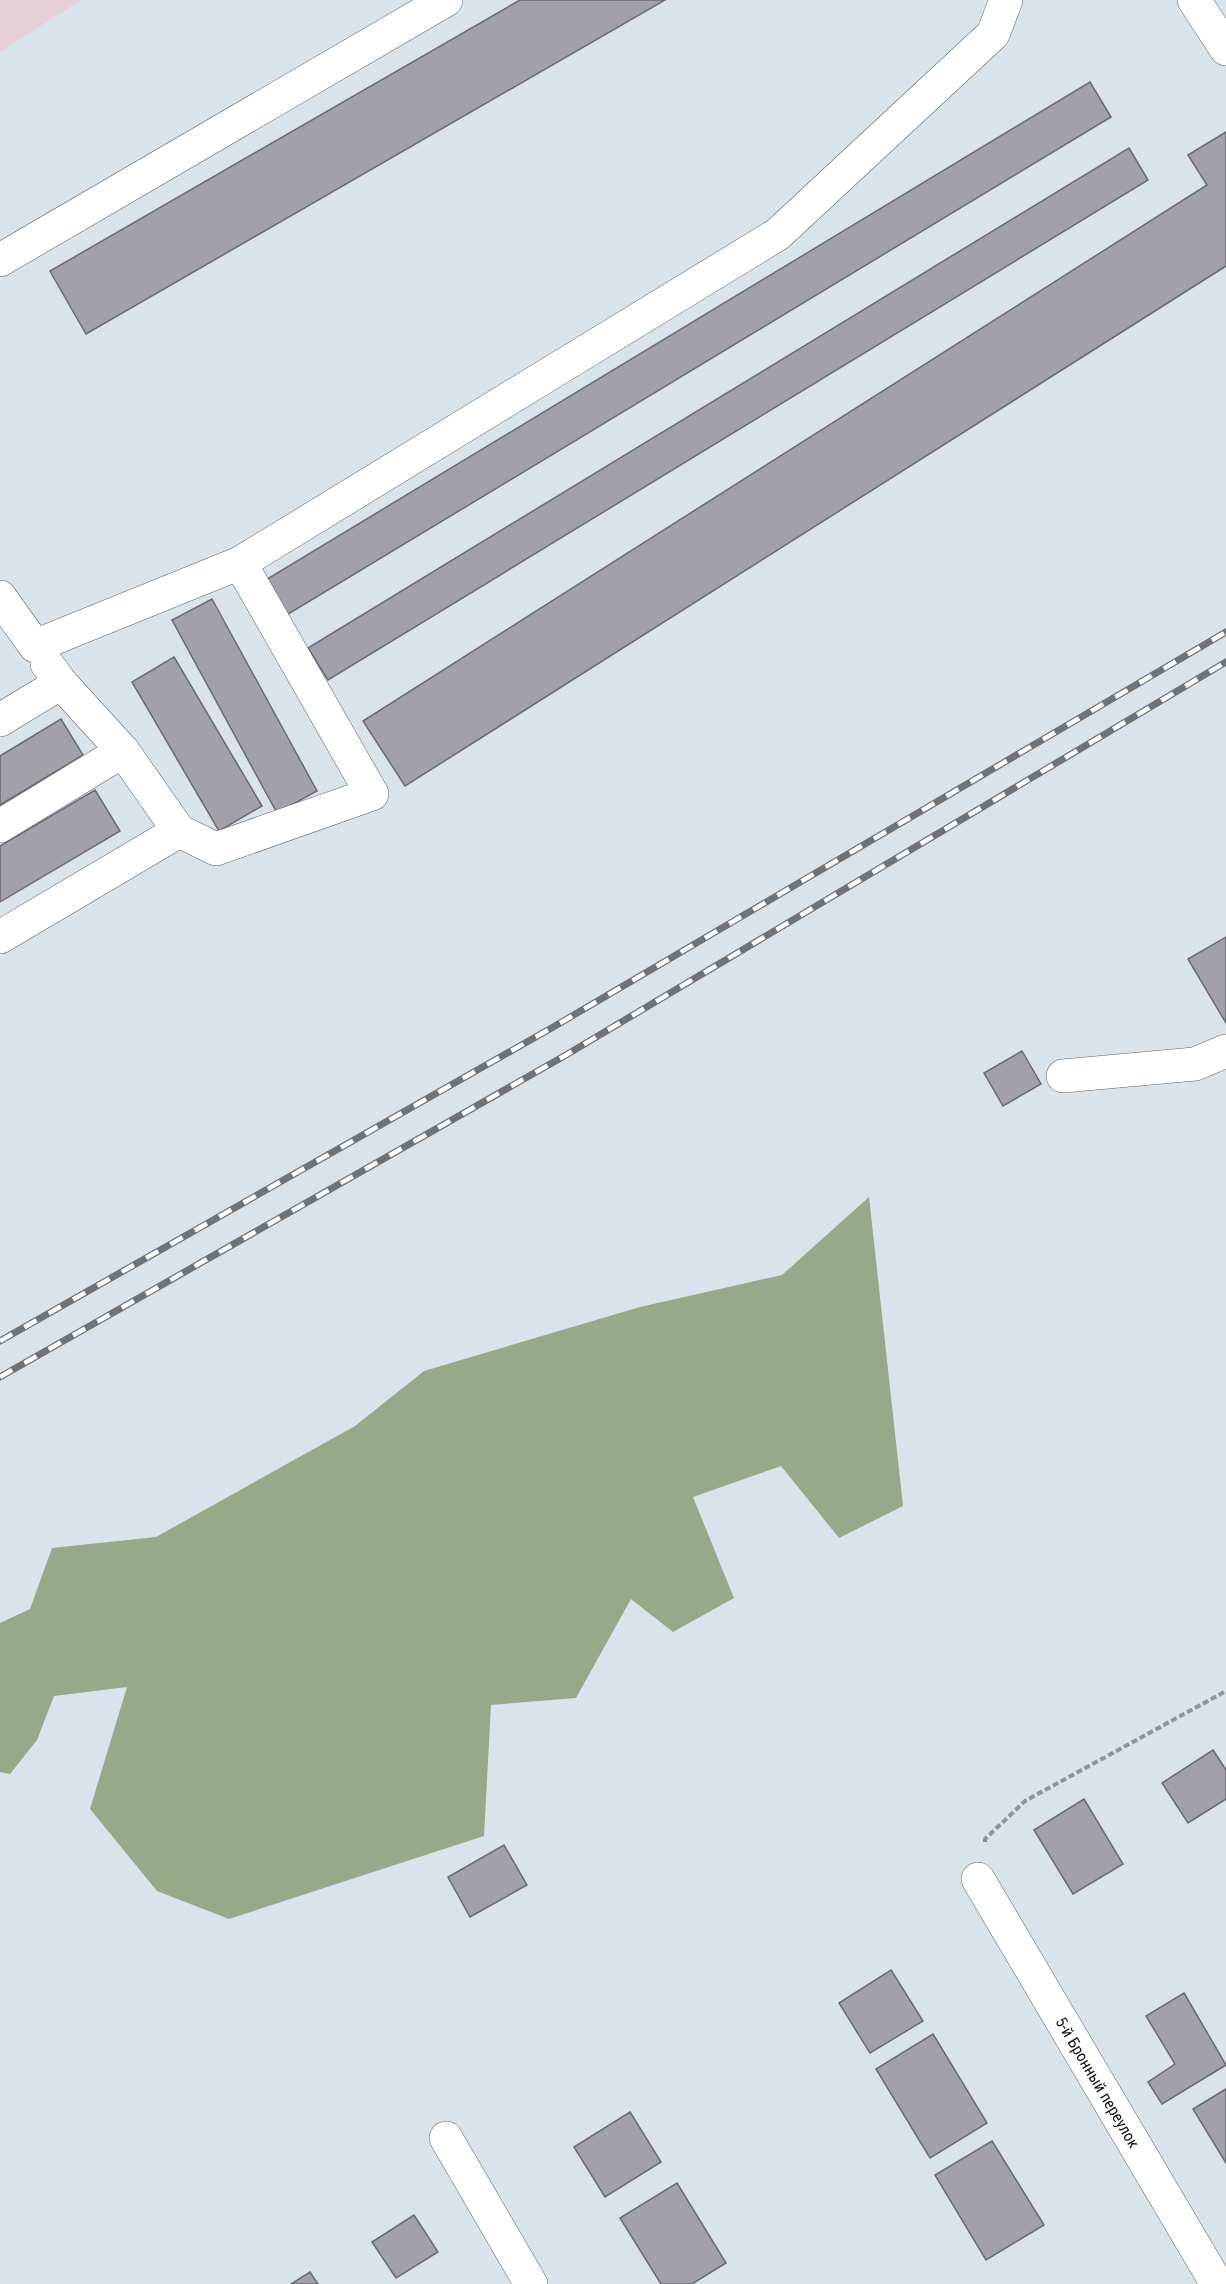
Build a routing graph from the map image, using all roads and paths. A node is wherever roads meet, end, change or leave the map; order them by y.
1 (446, 0) edge
2 (1006, 0) edge
3 (1194, 0) edge
4 (1226, 49) edge
5 (0, 260) edge
6 (240, 563) junction
7 (0, 597) edge
8 (35, 646) junction
9 (60, 682) junction
10 (0, 720) edge
11 (123, 752) junction
12 (0, 826) edge
13 (179, 831) junction
14 (0, 937) edge
15 (1226, 1051) edge
16 (1064, 1077) dead end
17 (1226, 1691) edge
18 (978, 1879) joint
19 (446, 2138) dead end
20 (531, 2284) edge
21 (1217, 2284) edge

1 - 5 street
2 - 6 street
3 - 4 street
6 - 8 street
6 - 13 street
7 - 8 street
8 - 9 street
9 - 10 street
9 - 11 street
11 - 12 street
11 - 13 street
13 - 14 street
15 - 16 street
17 - 18 path
18 - 21 street, 5-й Бронный переулок
19 - 20 street

